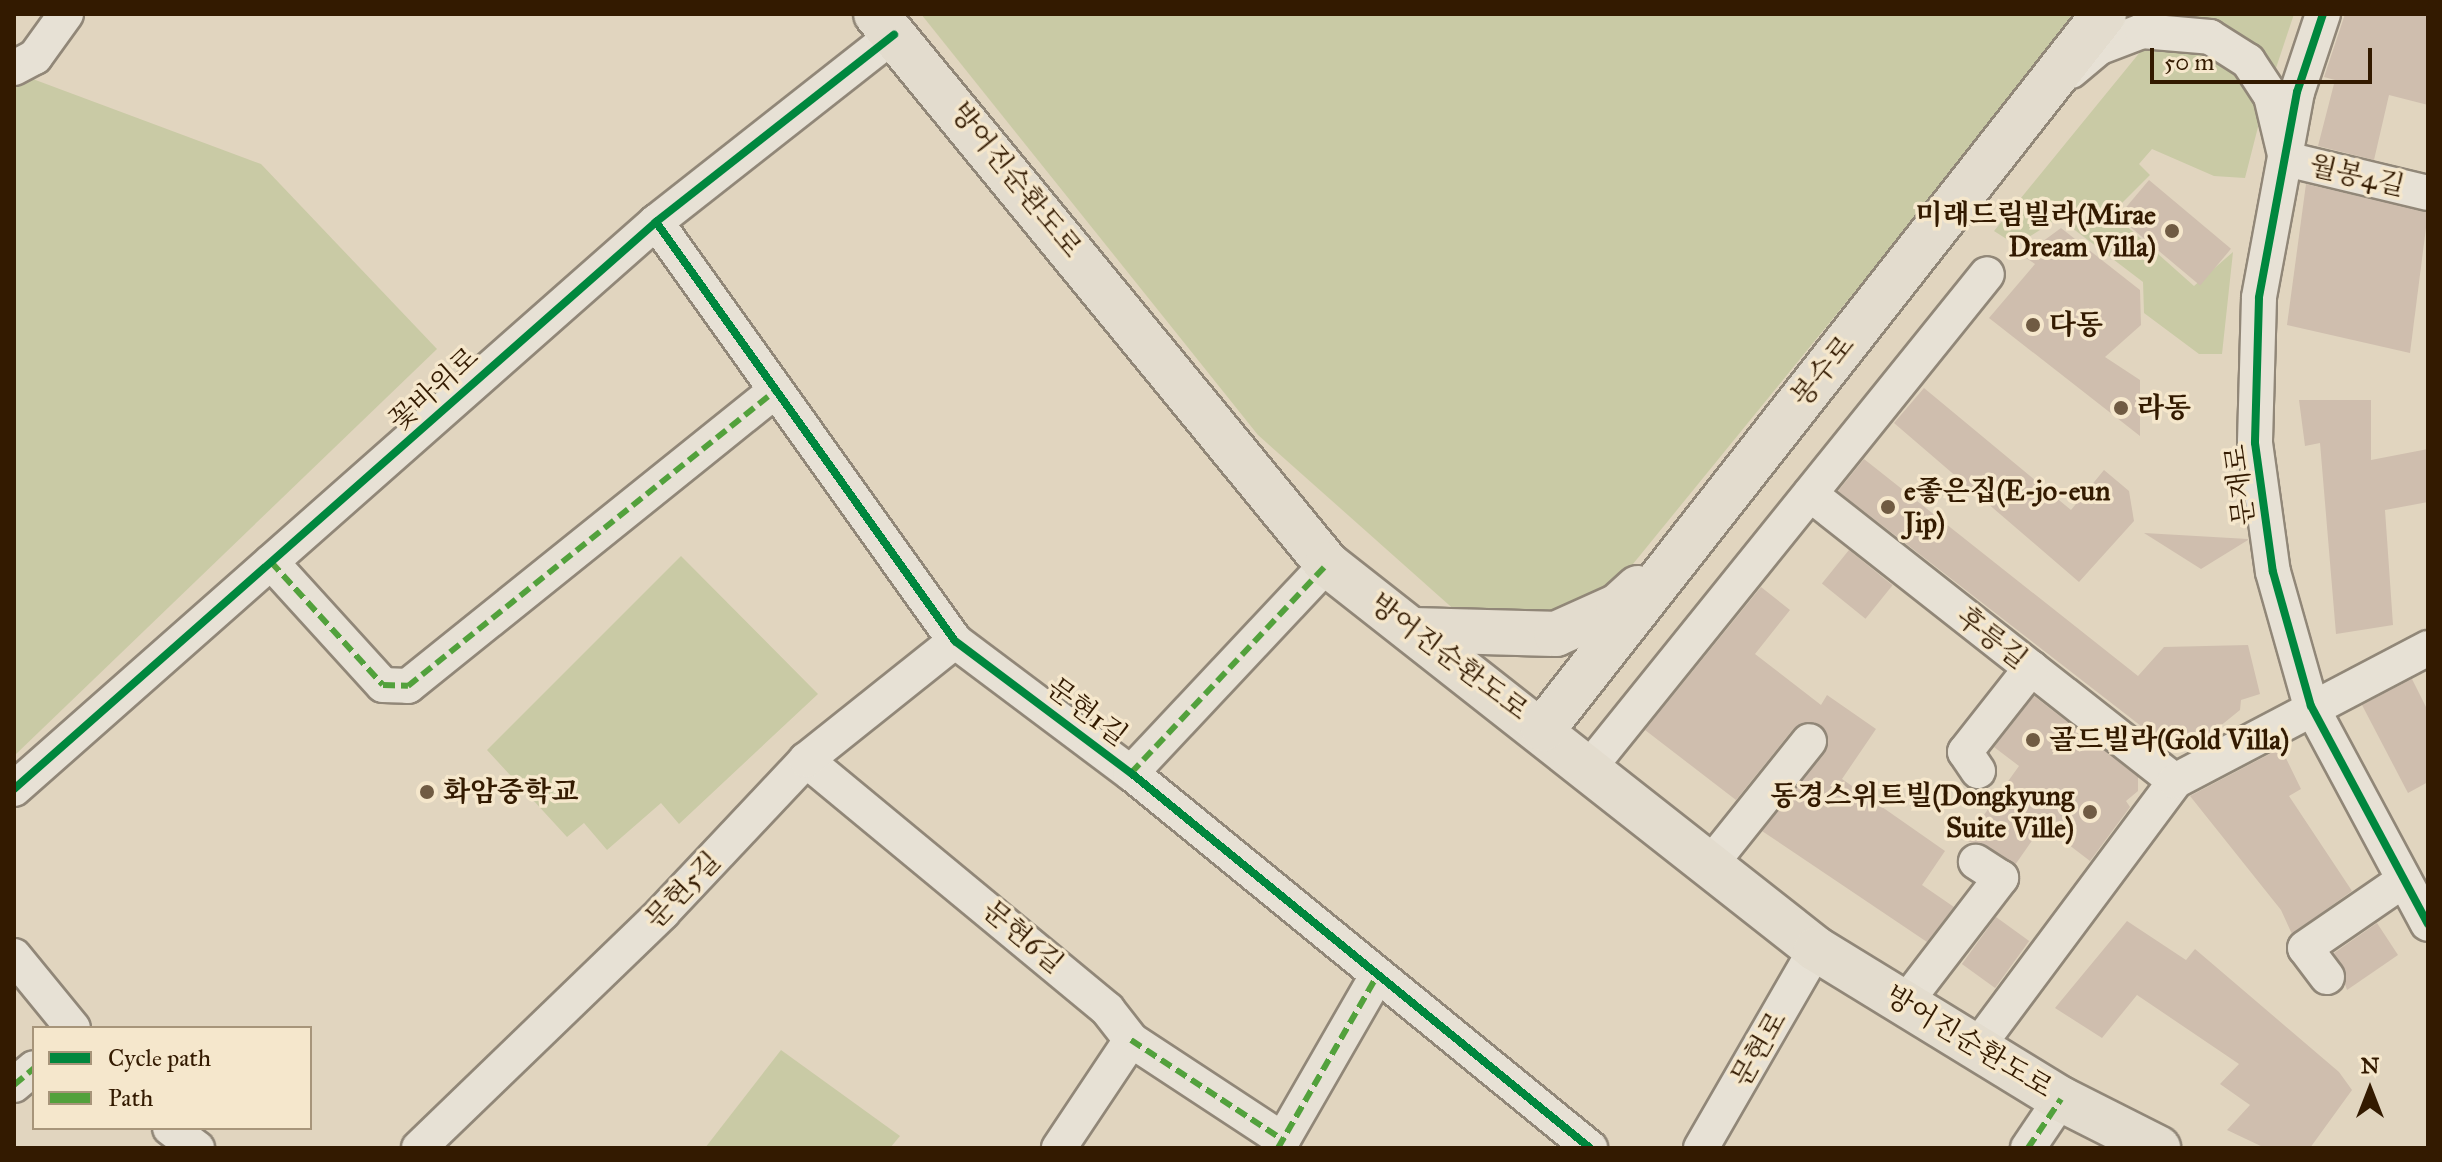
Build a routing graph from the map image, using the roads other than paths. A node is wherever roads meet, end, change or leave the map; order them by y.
1 (66, 14) edge
2 (2104, 14) edge
3 (2323, 14) edge
4 (885, 25) edge
5 (14, 68) edge
6 (2035, 102) junction
7 (2286, 159) junction
8 (2428, 193) edge
9 (656, 222) junction
10 (1987, 274) dead end
11 (776, 390) junction
12 (1810, 494) junction
13 (1684, 546) junction
14 (271, 562) junction
15 (1327, 564) junction
16 (1413, 630) junction
17 (955, 641) junction
18 (2428, 648) edge
19 (2031, 668) junction
20 (2311, 706) junction
21 (1543, 729) junction
22 (1809, 741) dead end
23 (806, 760) junction
24 (1589, 768) junction
25 (1978, 771) dead end
26 (1131, 773) junction
27 (2175, 781) junction
28 (14, 789) edge
29 (1976, 862) dead end
30 (1709, 866) junction
31 (2404, 880) junction
32 (2428, 924) edge
33 (1816, 949) junction
34 (14, 956) edge
35 (2327, 977) dead end
36 (1375, 979) junction
37 (1905, 1003) junction
38 (71, 1026) edge
39 (1131, 1040) junction
40 (1977, 1047) junction
41 (32, 1070) edge
42 (14, 1085) edge
43 (2061, 1099) junction
44 (173, 1130) edge
45 (1281, 1144) edge
46 (197, 1148) edge
47 (419, 1148) edge
48 (1059, 1148) edge
49 (1590, 1148) edge
50 (1701, 1148) edge
51 (2028, 1148) edge
52 (2158, 1148) edge

1 - 5 street
2 - 6 main road, 봉수로
3 - 7 street, 문재로
4 - 9 street, 꽃바위로
4 - 15 main road, 방어진순환도로
6 - 7 street
6 - 13 main road, 봉수로
7 - 8 street, 월봉4길
7 - 20 street, 문재로
9 - 11 street, 문현1길
9 - 14 street, 꽃바위로
10 - 12 street
11 - 14 street
11 - 17 street, 문현1길
12 - 19 street, 후릉길
12 - 24 street
13 - 16 main road
13 - 21 main road, 봉수로
14 - 28 street, 꽃바위로
15 - 16 main road, 방어진순환도로
15 - 26 street
16 - 21 main road, 방어진순환도로
17 - 23 street, 문현5길
17 - 26 street, 문현1길
18 - 20 street
19 - 25 street
19 - 27 street, 후릉길
20 - 27 street
20 - 31 street, 문재로
21 - 24 main road, 방어진순환도로
22 - 30 street
23 - 39 street, 문현6길
23 - 47 street, 문현5길
24 - 30 main road, 방어진순환도로
26 - 36 street, 문현1길
27 - 40 street
29 - 37 street
30 - 33 main road, 방어진순환도로
31 - 32 street, 문재로
31 - 35 street
33 - 37 main road, 방어진순환도로
33 - 50 street, 문현로
34 - 38 street
36 - 45 street
36 - 49 street, 문현1길
37 - 40 main road, 방어진순환도로
39 - 45 street, 문현6길
39 - 48 street
40 - 43 main road, 방어진순환도로
41 - 42 street
43 - 51 street
43 - 52 main road, 방어진순환도로
44 - 46 street

